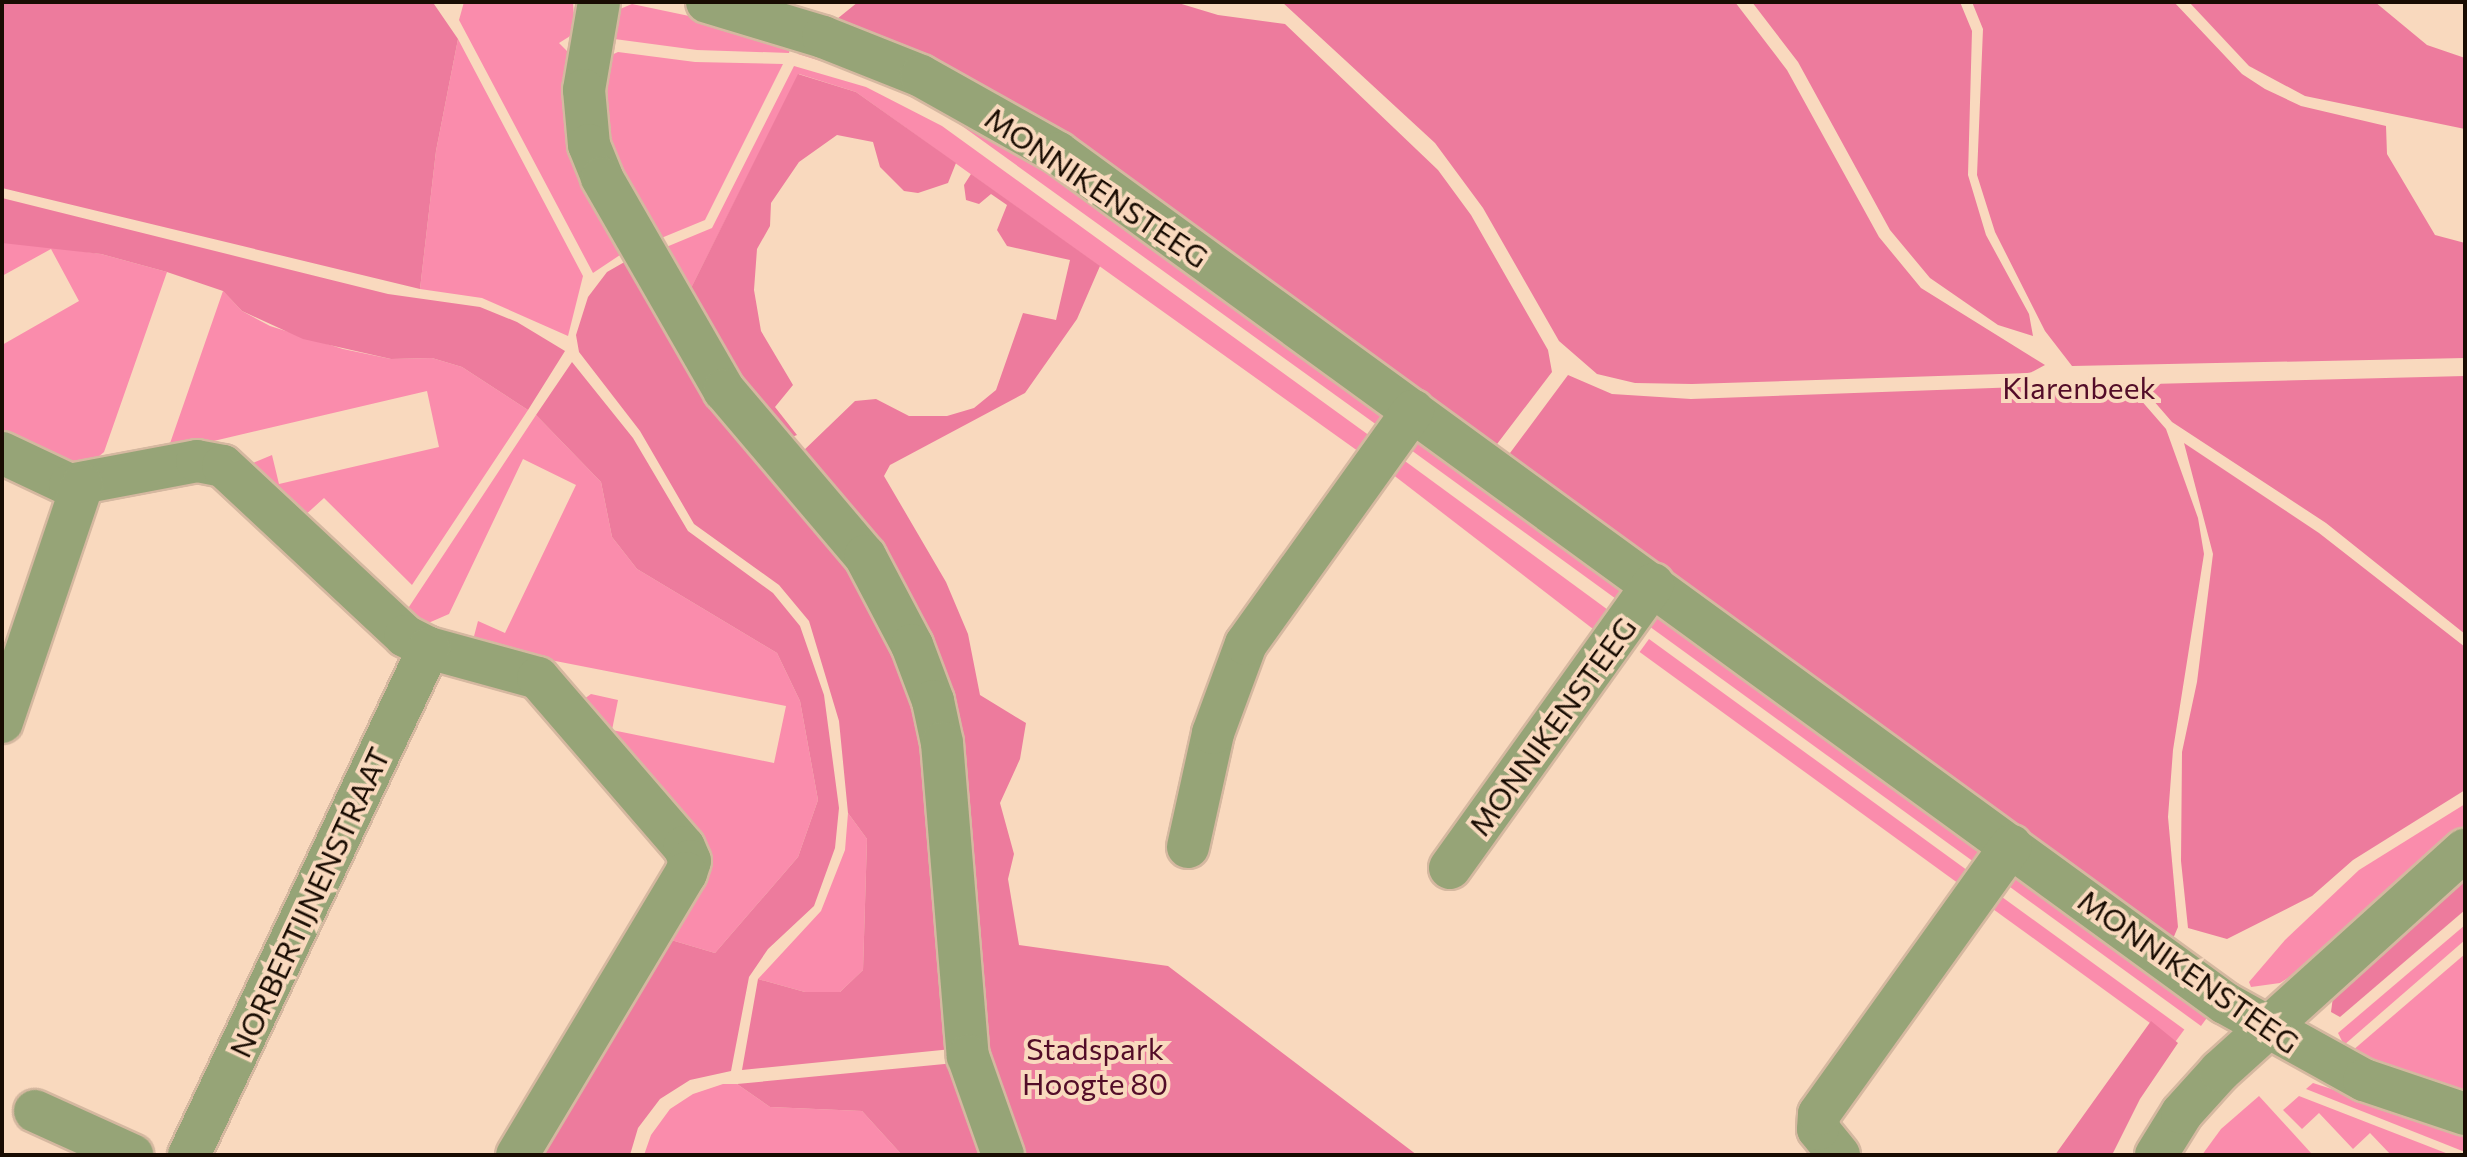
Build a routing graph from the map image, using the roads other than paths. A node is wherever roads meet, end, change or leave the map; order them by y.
1 (599, 2) edge
2 (707, 2) edge
3 (1413, 411) junction
4 (2, 453) edge
5 (82, 485) junction
6 (1653, 584) junction
7 (429, 648) junction
8 (2, 722) edge
9 (2011, 846) junction
10 (1188, 847) dead end
11 (2465, 850) edge
12 (1450, 868) dead end
13 (2263, 1028) junction
14 (35, 1111) dead end
15 (2465, 1114) edge
16 (132, 1155) edge
17 (189, 1155) edge
18 (517, 1155) edge
19 (1003, 1155) edge
20 (1839, 1155) edge
21 (2156, 1155) edge

1 - 19 street
2 - 3 street, MONNIKENSTEEG
3 - 6 street, MONNIKENSTEEG
3 - 10 street
4 - 5 street
5 - 7 street
5 - 8 street
6 - 9 street, MONNIKENSTEEG
6 - 12 street, MONNIKENSTEEG
7 - 17 street, NORBERTIJNENSTRAAT
7 - 18 street
9 - 13 street, MONNIKENSTEEG
9 - 20 street
11 - 13 street
13 - 15 street, MONNIKENSTEEG
13 - 21 street
14 - 16 street

